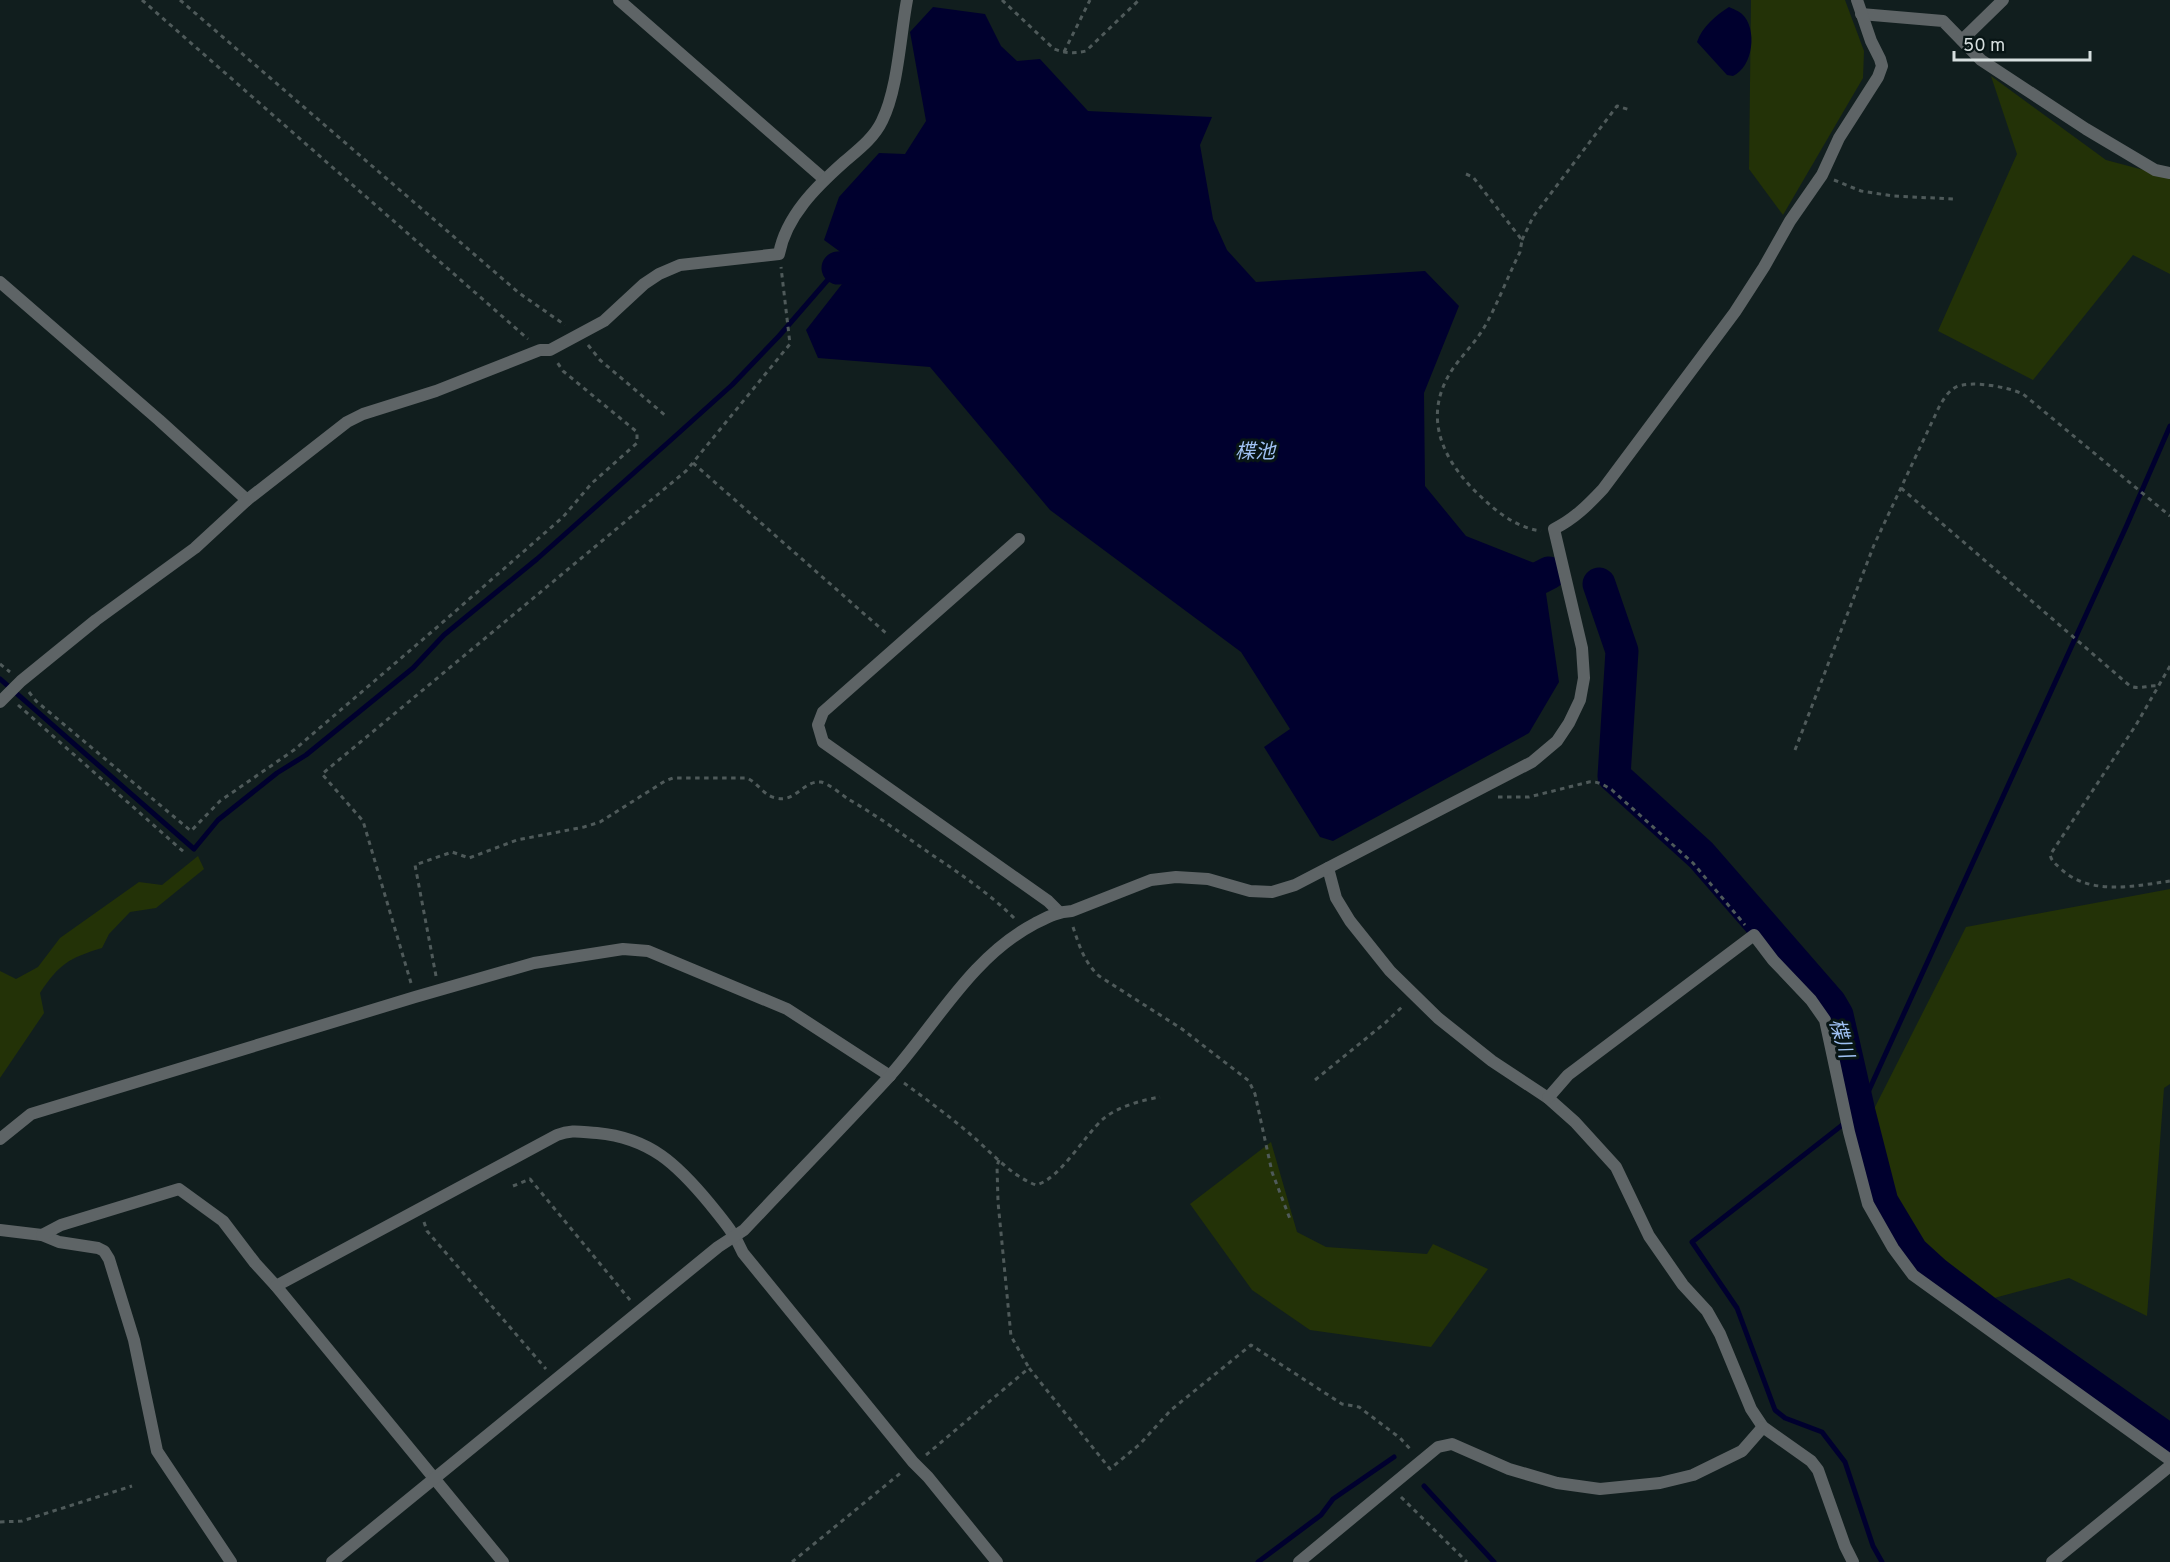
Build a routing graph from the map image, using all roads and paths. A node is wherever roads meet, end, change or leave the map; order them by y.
1 (142, 0) edge
2 (180, 0) edge
3 (619, 0) edge
4 (907, 0) edge
5 (1002, 0) edge
6 (1090, 0) edge
7 (1139, 0) edge
8 (1857, 0) edge
9 (2003, 0) edge
10 (1861, 14) junction
11 (1962, 40) junction
12 (1064, 53) junction
13 (1630, 110) dead end
14 (2170, 172) edge
15 (1466, 174) dead end
16 (1821, 175) junction
17 (824, 179) junction
18 (1953, 199) dead end
19 (1522, 240) junction
20 (779, 254) junction
21 (0, 282) edge
22 (579, 334) junction
23 (545, 350) junction
24 (666, 416) dead end
25 (693, 463) junction
26 (1901, 488) junction
27 (247, 500) junction
28 (2170, 516) edge
29 (1554, 529) junction
30 (1018, 539) dead end
31 (900, 645) junction
32 (0, 664) edge
33 (2170, 666) edge
34 (21, 681) junction
35 (2157, 686) junction
36 (6, 697) edge
37 (1795, 750) dead end
38 (1476, 792) junction
39 (185, 853) dead end
40 (1328, 868) junction
41 (2170, 880) edge
42 (1063, 911) junction
43 (1025, 929) junction
44 (1754, 936) junction
45 (440, 990) junction
46 (1414, 995) junction
47 (415, 997) junction
48 (890, 1076) junction
49 (1315, 1080) dead end
50 (1160, 1097) dead end
51 (1548, 1098) junction
52 (0, 1139) edge
53 (999, 1160) junction
54 (513, 1186) dead end
55 (419, 1209) junction
56 (1290, 1219) dead end
57 (0, 1230) edge
58 (42, 1235) junction
59 (736, 1235) junction
60 (276, 1286) junction
61 (639, 1311) junction
62 (1029, 1368) junction
63 (555, 1379) junction
64 (1763, 1427) junction
65 (2170, 1460) edge
66 (1422, 1461) junction
67 (913, 1462) junction
68 (2170, 1466) edge
69 (434, 1478) junction
70 (132, 1486) dead end
71 (1391, 1487) junction
72 (0, 1522) edge
73 (231, 1562) edge
74 (332, 1562) edge
75 (503, 1562) edge
76 (792, 1562) edge
77 (997, 1562) edge
78 (1299, 1562) edge
79 (1467, 1562) edge
80 (1853, 1562) edge
81 (2052, 1562) edge

1 - 23 path
2 - 22 path
3 - 17 street
4 - 17 street
5 - 12 path
6 - 12 path
7 - 12 path
8 - 10 street
9 - 11 street
10 - 11 street
10 - 16 street
11 - 14 street
13 - 19 path
15 - 19 path
16 - 18 path
16 - 29 street
17 - 20 street
19 - 29 path
20 - 22 street
20 - 25 path
21 - 27 street
22 - 23 street
22 - 24 path
23 - 27 street
23 - 34 path
25 - 31 path
25 - 47 path
26 - 28 path
26 - 35 path
26 - 37 path
27 - 34 street
29 - 38 street
30 - 31 street
31 - 42 street
32 - 34 path
33 - 35 path
34 - 36 street
35 - 41 path
36 - 39 path
38 - 40 street
38 - 44 path
40 - 42 street
40 - 46 street
42 - 43 street
42 - 56 path
43 - 45 path
43 - 48 street
44 - 51 street
44 - 65 street
45 - 47 street
45 - 48 street
46 - 49 path
46 - 51 street
47 - 52 street
48 - 53 path
48 - 59 street
50 - 53 path
51 - 64 street
53 - 62 path
54 - 61 path
55 - 59 street
55 - 60 street
55 - 63 path
57 - 58 street
58 - 60 street
58 - 73 street
59 - 61 street
59 - 67 street
60 - 69 street
61 - 63 street
62 - 66 path
62 - 67 path
63 - 69 street
64 - 66 street
64 - 80 street
66 - 71 street
67 - 76 path
67 - 77 street
68 - 81 street
69 - 74 street
69 - 75 street
70 - 72 path
71 - 78 street
71 - 79 path

